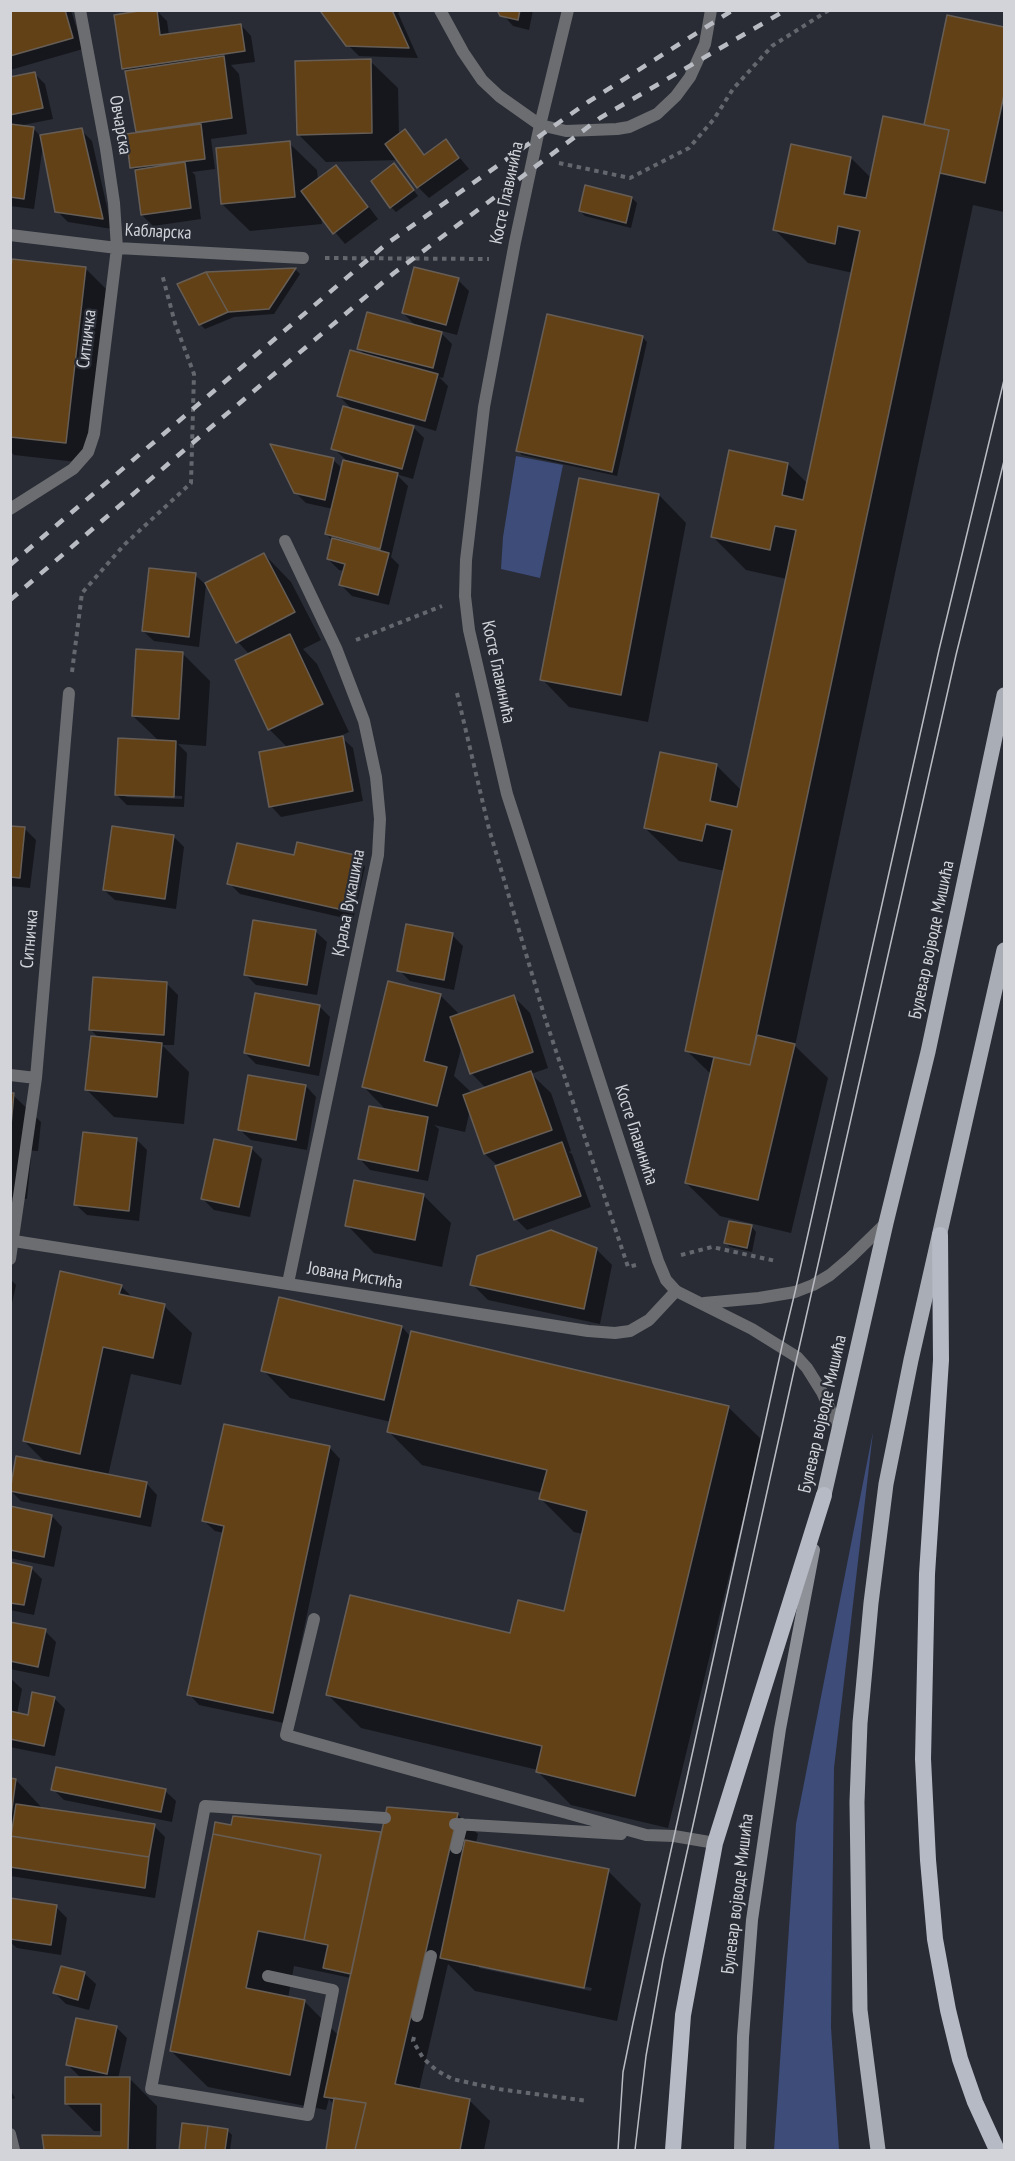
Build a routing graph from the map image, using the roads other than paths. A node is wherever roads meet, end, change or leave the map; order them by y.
1 (80, 10) edge
2 (441, 10) edge
3 (568, 10) edge
4 (711, 10) edge
5 (540, 125) junction
6 (10, 235) edge
7 (117, 248) junction
8 (303, 258) road end
9 (10, 509) edge
10 (285, 542) dead end
11 (69, 693) road end
12 (1005, 695) edge
13 (1005, 950) edge
14 (10, 1075) edge
15 (36, 1078) junction
16 (886, 1223) junction
17 (940, 1235) junction
18 (14, 1241) junction
19 (10, 1259) edge
20 (288, 1284) junction
21 (676, 1291) junction
22 (703, 1303) junction
23 (839, 1429) junction
24 (824, 1495) junction
25 (314, 1619) dead end
26 (385, 1818) dead end
27 (646, 1835) junction
28 (715, 1843) junction
29 (456, 1848) dead end
30 (431, 1956) dead end
31 (268, 1976) dead end
32 (417, 2016) road end
33 (10, 2133) edge
34 (14, 2151) edge
35 (673, 2151) edge
36 (740, 2151) edge
37 (878, 2151) edge
38 (997, 2151) edge

1 - 7 street, Овчарска
2 - 5 street
3 - 5 street, Косте Главинића
4 - 5 street
5 - 21 street, Косте Главинића
6 - 7 street, Кабларска
7 - 8 street, Кабларска
7 - 9 street, Ситничка
10 - 20 street, Краља Вукашина
11 - 15 street, Ситничка
12 - 16 main road, Булевар војводе Мишића
13 - 17 main road
14 - 15 street
15 - 18 street, Ситничка
16 - 22 street
16 - 23 main road, Булевар војводе Мишића
17 - 37 main road
17 - 38 highway
18 - 19 street, Ситничка
18 - 20 street, Јована Ристића
20 - 21 street, Јована Ристића
21 - 22 street
22 - 23 street
23 - 24 main road, Булевар војводе Мишића
24 - 28 highway
24 - 36 main road, Булевар војводе Мишића
25 - 27 street
26 - 31 street
27 - 28 street
27 - 29 street
28 - 35 highway
30 - 32 street
33 - 34 street

